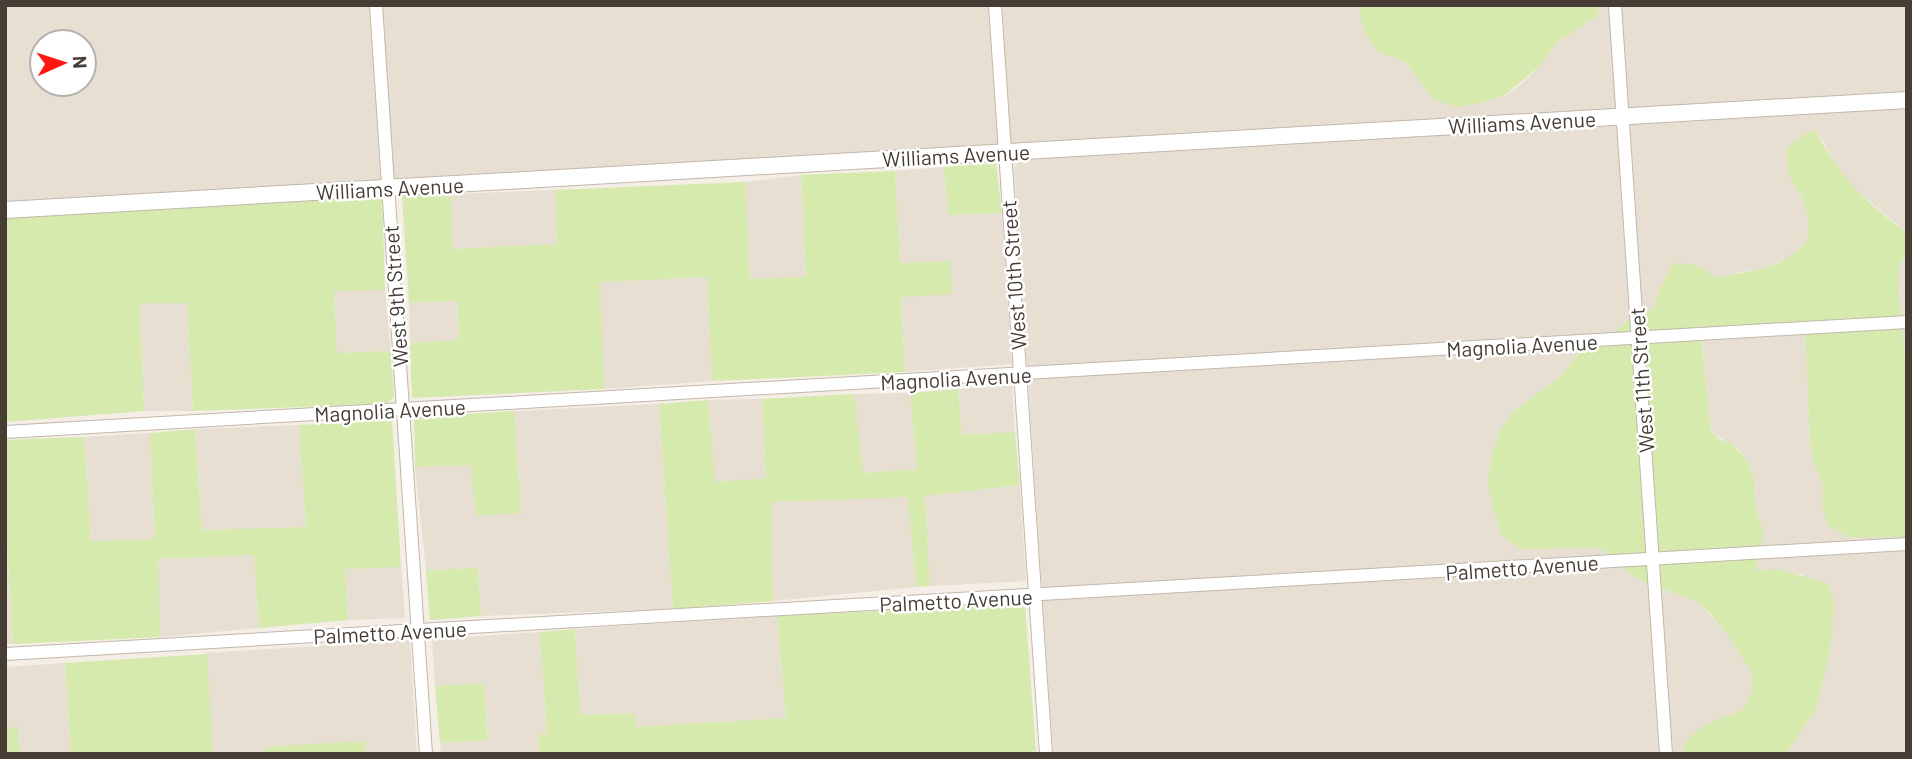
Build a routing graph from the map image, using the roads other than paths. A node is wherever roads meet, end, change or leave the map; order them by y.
1 (376, 5) edge
2 (995, 5) edge
3 (1615, 5) edge
4 (1907, 100) edge
5 (1623, 116) junction
6 (1005, 153) junction
7 (387, 189) junction
8 (5, 210) edge
9 (1907, 322) edge
10 (1638, 338) junction
11 (1020, 374) junction
12 (403, 409) junction
13 (5, 432) edge
14 (1907, 544) edge
15 (1653, 559) junction
16 (1036, 595) junction
17 (418, 631) junction
18 (5, 654) edge
19 (426, 754) edge
20 (1046, 754) edge
21 (1666, 754) edge

1 - 7 street, West 9th Street
2 - 6 street, West 10th Street
3 - 5 street, West 11th Street
4 - 5 street, Williams Avenue
5 - 6 street, Williams Avenue
5 - 10 street, West 11th Street
6 - 7 street, Williams Avenue
6 - 11 street, West 10th Street
7 - 8 street, Williams Avenue
7 - 12 street, West 9th Street
9 - 10 street, Magnolia Avenue
10 - 11 street, Magnolia Avenue
10 - 15 street, West 11th Street
11 - 12 street, Magnolia Avenue
11 - 16 street, West 10th Street
12 - 13 street, Magnolia Avenue
12 - 17 street, West 9th Street
14 - 15 street, Palmetto Avenue
15 - 16 street, Palmetto Avenue
15 - 21 street, West 11th Street
16 - 17 street, Palmetto Avenue
16 - 20 street, West 10th Street
17 - 18 street, Palmetto Avenue
17 - 19 street, West 9th Street

